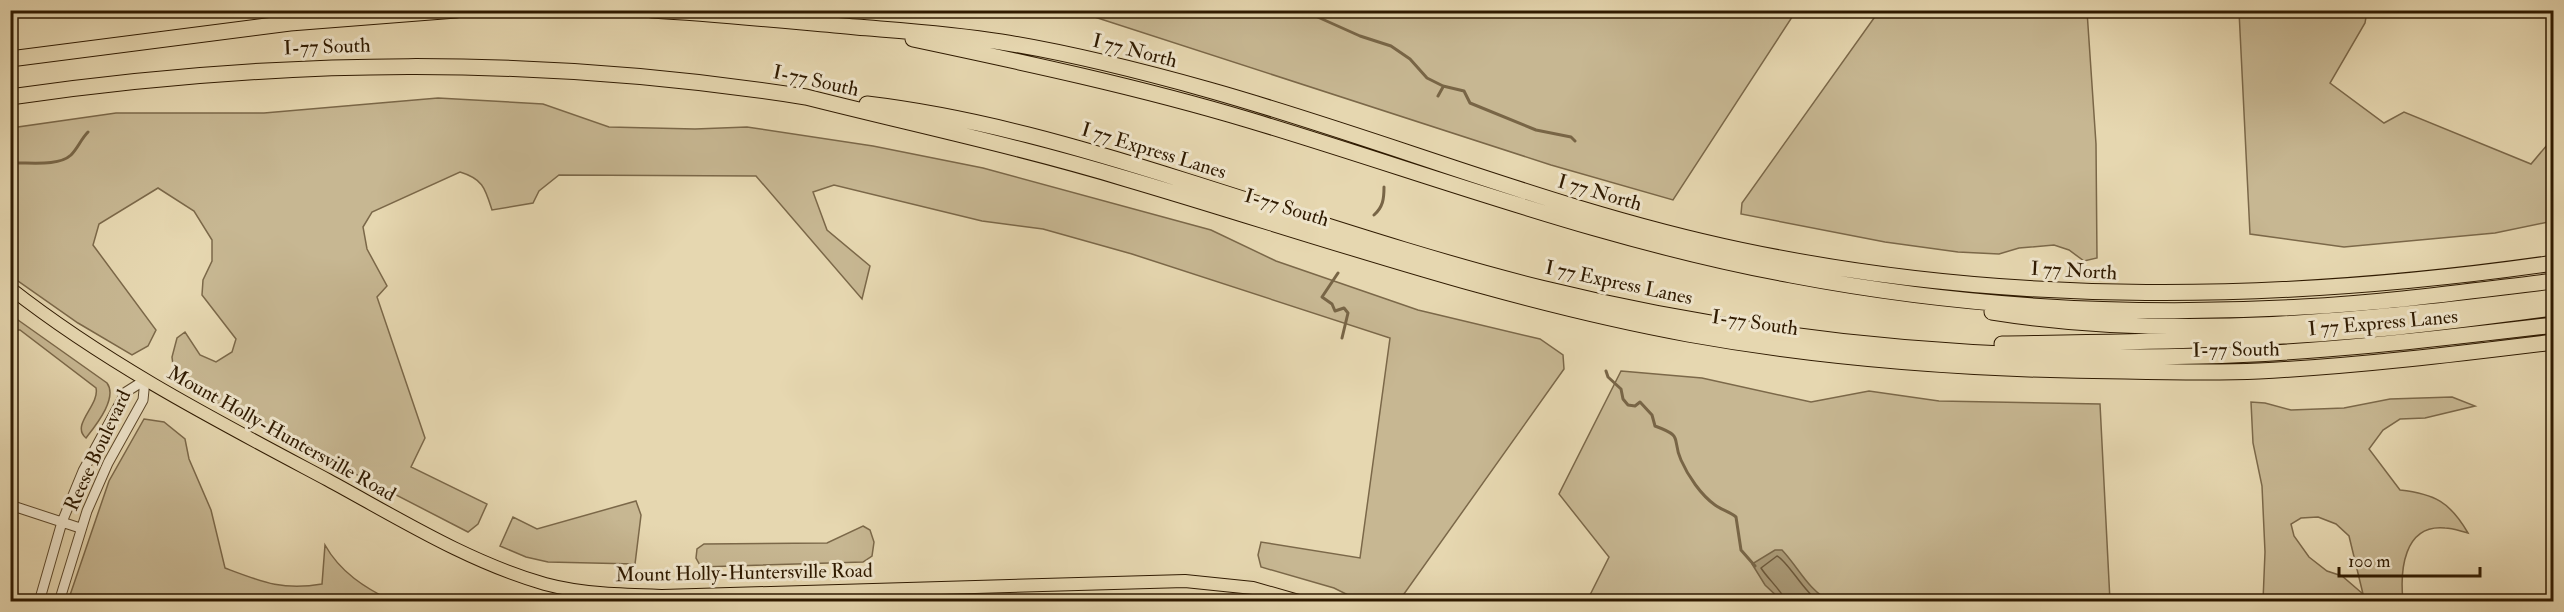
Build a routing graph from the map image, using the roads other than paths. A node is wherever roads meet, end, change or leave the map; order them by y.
1 (456, 10) edge
2 (652, 10) edge
3 (854, 27) junction
4 (10, 59) edge
5 (10, 97) edge
6 (806, 97) junction
7 (2553, 263) edge
8 (2553, 281) edge
9 (10, 288) edge
10 (1892, 292) junction
11 (2553, 297) edge
12 (2553, 308) edge
13 (2553, 325) edge
14 (2553, 342) edge
15 (1894, 346) junction
16 (145, 380) junction
17 (10, 505) edge
18 (62, 522) junction
19 (81, 528) junction
20 (39, 602) edge
21 (59, 602) edge
22 (1302, 602) edge

1 - 4 highway
2 - 3 highway, I 77 North
3 - 7 highway, I 77 North
3 - 10 highway, I 77 Express Lanes
5 - 6 highway, I-77 South
6 - 14 highway, I-77 South
6 - 15 highway, I 77 Express Lanes
8 - 10 highway, I 77 Express Lanes
9 - 16 main road, Mount Holly-Huntersville Road
10 - 11 highway
12 - 15 highway
13 - 15 highway, I 77 Express Lanes
16 - 18 street, Reese Boulevard
16 - 19 street, Reese Boulevard
16 - 22 main road, Mount Holly-Huntersville Road
17 - 18 street
18 - 19 street
18 - 20 street, Reese Boulevard
19 - 21 street, Reese Boulevard

